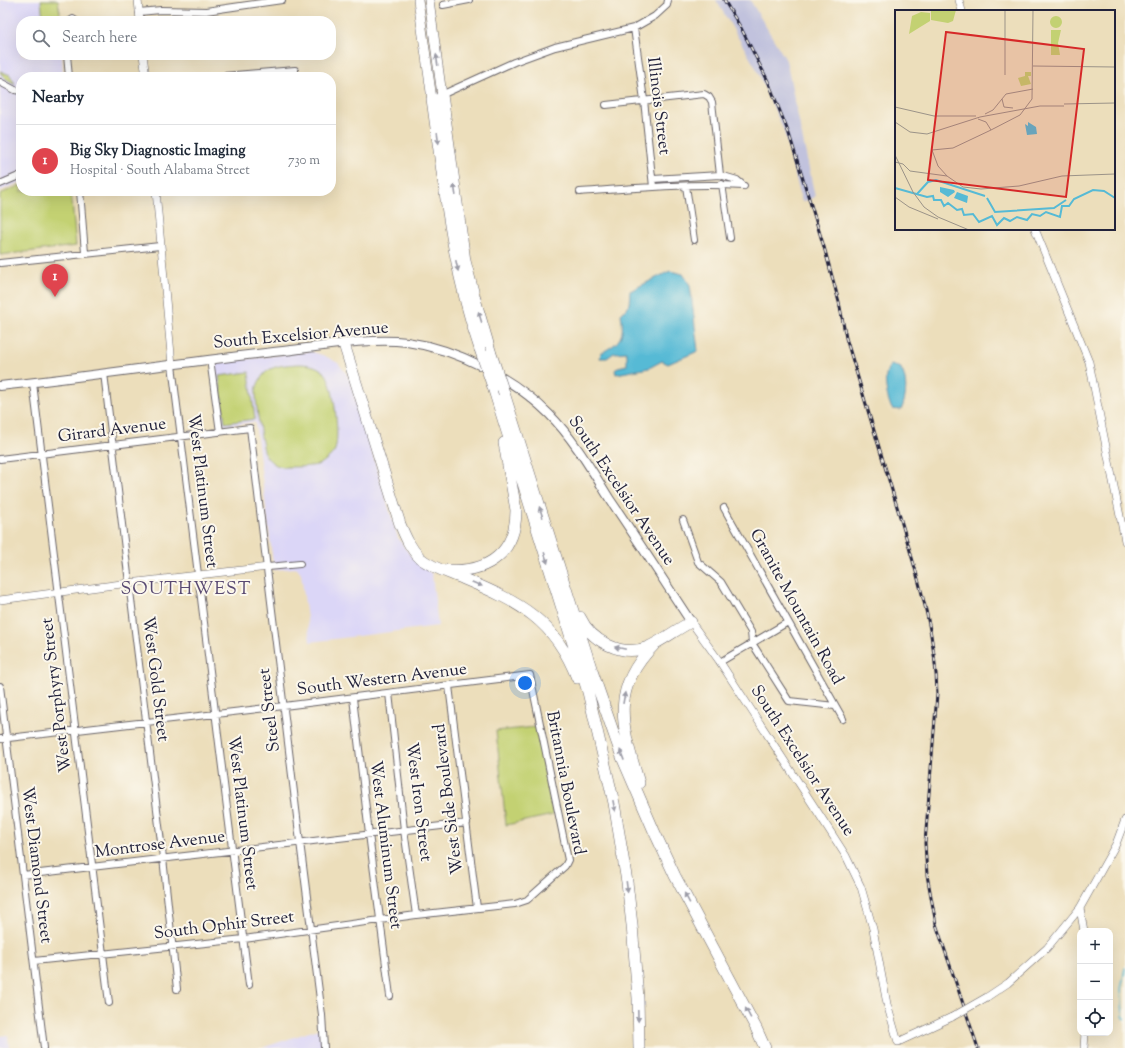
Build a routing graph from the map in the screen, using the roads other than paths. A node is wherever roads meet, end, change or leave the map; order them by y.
1 (138, 0) edge
2 (282, 0) edge
3 (418, 0) edge
4 (429, 0) edge
5 (469, 0) edge
6 (668, 0) edge
7 (959, 0) edge
8 (443, 5) dead end
9 (962, 10) edge
10 (139, 12) junction
11 (139, 16) edge
12 (634, 28) junction
13 (67, 60) edge
14 (144, 60) edge
15 (295, 70) dead end
16 (69, 72) edge
17 (145, 72) edge
18 (271, 72) edge
19 (0, 82) edge
20 (16, 90) edge
21 (437, 97) junction
22 (644, 100) junction
23 (606, 105) dead end
24 (720, 175) junction
25 (16, 177) edge
26 (653, 179) junction
27 (0, 184) edge
28 (722, 184) junction
29 (653, 186) junction
30 (686, 186) junction
31 (580, 192) dead end
32 (80, 196) edge
33 (156, 196) edge
34 (1036, 230) edge
35 (730, 238) dead end
36 (694, 240) dead end
37 (160, 246) junction
38 (85, 253) junction
39 (0, 263) edge
40 (344, 344) junction
41 (210, 359) junction
42 (172, 365) junction
43 (104, 373) junction
44 (33, 383) junction
45 (0, 386) edge
46 (496, 390) junction
47 (250, 428) joint
48 (220, 432) junction
49 (181, 437) junction
50 (113, 444) junction
51 (42, 453) junction
52 (0, 459) edge
53 (724, 508) dead end
54 (683, 520) dead end
55 (549, 534) junction
56 (1125, 541) edge
57 (300, 564) dead end
58 (268, 567) junction
59 (441, 569) junction
60 (198, 576) junction
61 (128, 583) junction
62 (59, 593) junction
63 (0, 600) edge
64 (691, 622) junction
65 (788, 622) junction
66 (657, 642) junction
67 (752, 643) junction
68 (720, 662) junction
69 (530, 675) joint
70 (0, 686) edge
71 (449, 686) junction
72 (389, 693) junction
73 (353, 698) junction
74 (284, 706) junction
75 (835, 706) junction
76 (215, 714) junction
77 (843, 719) dead end
78 (146, 722) junction
79 (76, 731) junction
80 (3, 739) edge
81 (602, 755) junction
82 (1125, 820) edge
83 (466, 823) junction
84 (404, 830) junction
85 (654, 831) junction
86 (369, 834) junction
87 (300, 842) junction
88 (231, 850) junction
89 (163, 858) junction
90 (93, 867) junction
91 (23, 875) junction
92 (477, 908) junction
93 (1080, 908) junction
94 (416, 915) junction
95 (380, 920) junction
96 (1083, 928) edge
97 (311, 930) junction
98 (244, 939) junction
99 (173, 946) junction
100 (104, 954) junction
101 (34, 961) junction
102 (249, 985) dead end
103 (177, 989) dead end
104 (390, 996) dead end
105 (109, 1003) dead end
106 (1085, 1036) edge
107 (899, 1045) edge
108 (44, 1048) edge
109 (324, 1048) edge
110 (639, 1048) edge
111 (765, 1048) edge
112 (1084, 1048) edge

1 - 10 street
2 - 10 street
3 - 21 main road
21 -> 4 main road
5 - 8 street
6 - 12 street
7 - 9 street
10 - 11 street
12 - 21 street
12 - 22 street, Illinois Street
13 - 16 street
14 - 17 street
15 - 18 street
19 - 20 street
46 -> 21 highway, bridge
21 -> 46 highway, bridge
22 - 23 street
22 - 24 street
22 - 26 street, Illinois Street
24 - 26 street
24 - 28 street
25 - 27 street
26 - 29 street, Illinois Street
28 - 30 street
28 - 35 street
29 - 30 street
29 - 31 street
30 - 36 street
32 - 38 street
33 - 37 street, West Platinum Street
34 - 56 street
37 - 38 street
37 - 42 street, West Platinum Street
38 - 39 street
40 - 41 main road, South Excelsior Avenue
40 - 59 highway
40 - 64 main road, South Excelsior Avenue
41 - 42 main road, South Excelsior Avenue
41 - 48 street
42 - 43 main road, South Excelsior Avenue
42 - 49 street, West Platinum Street
43 - 44 main road, South Excelsior Avenue
43 - 50 street, West Gold Street
44 - 45 main road, South Excelsior Avenue
44 - 51 street, West Porphyry Street
55 -> 46 highway
46 - 59 highway
46 -> 81 highway
47 - 48 street, Girard Avenue
47 - 58 street, Steel Street
48 - 49 street, Girard Avenue
49 - 50 street, Girard Avenue
49 - 60 street, West Platinum Street
50 - 51 street, Girard Avenue
50 - 61 street, West Gold Street
51 - 52 street, Girard Avenue
51 - 62 street, West Porphyry Street
53 - 65 street, Granite Mountain Road
54 - 67 street
66 -> 55 highway
85 -> 55 highway
57 - 58 street
58 - 60 street
58 - 74 street, Steel Street
59 -> 81 highway
60 - 61 street
60 - 76 street, West Platinum Street
61 - 62 street
61 - 78 street, West Gold Street
62 - 63 street
62 - 79 street, West Porphyry Street
64 - 66 highway
64 - 68 street, South Excelsior Avenue
65 - 67 street
65 - 75 street, Granite Mountain Road
85 -> 66 highway
67 - 68 street
67 - 75 street
68 - 107 street, South Excelsior Avenue
69 - 71 street, South Western Avenue
69 - 92 street, Britannia Boulevard
70 - 80 street, West Diamond Street
71 - 72 street, South Western Avenue
71 - 83 street, West Side Boulevard
72 - 73 street, South Western Avenue
72 - 84 street, West Iron Street
73 - 74 street, South Western Avenue
73 - 86 street, West Aluminum Street
74 - 76 street, South Western Avenue
74 - 87 street, Steel Street
75 - 77 street, Granite Mountain Road
76 - 78 street, South Western Avenue
76 - 88 street, West Platinum Street
78 - 79 street, South Western Avenue
78 - 89 street, West Gold Street
79 - 80 street, South Western Avenue
79 - 90 street, West Porphyry Street
80 - 91 street, West Diamond Street
81 -> 110 highway
82 - 93 street
83 - 84 street, Montrose Avenue
83 - 92 street, West Side Boulevard
84 - 86 street, Montrose Avenue
84 - 94 street, West Iron Street
111 -> 85 highway
86 - 87 street, Montrose Avenue
86 - 95 street, West Aluminum Street
87 - 88 street, Montrose Avenue
87 - 97 street, Steel Street
88 - 89 street, Montrose Avenue
88 - 98 street, West Platinum Street
89 - 90 street, Montrose Avenue
89 - 99 street, West Gold Street
90 - 91 street, Montrose Avenue
90 - 100 street, West Porphyry Street
91 - 101 street, West Diamond Street
92 - 94 street, South Ophir Street
93 - 96 street
93 - 107 street, bridge
94 - 95 street, South Ophir Street
95 - 97 street, South Ophir Street
95 - 104 street, West Aluminum Street
97 - 98 street, South Ophir Street
97 - 109 street, Steel Street
98 - 99 street, South Ophir Street
98 - 102 street, West Platinum Street
99 - 100 street, South Ophir Street
99 - 103 street, West Gold Street
100 - 101 street, South Ophir Street
100 - 105 street, West Porphyry Street
101 - 108 street, West Diamond Street
106 - 112 street

